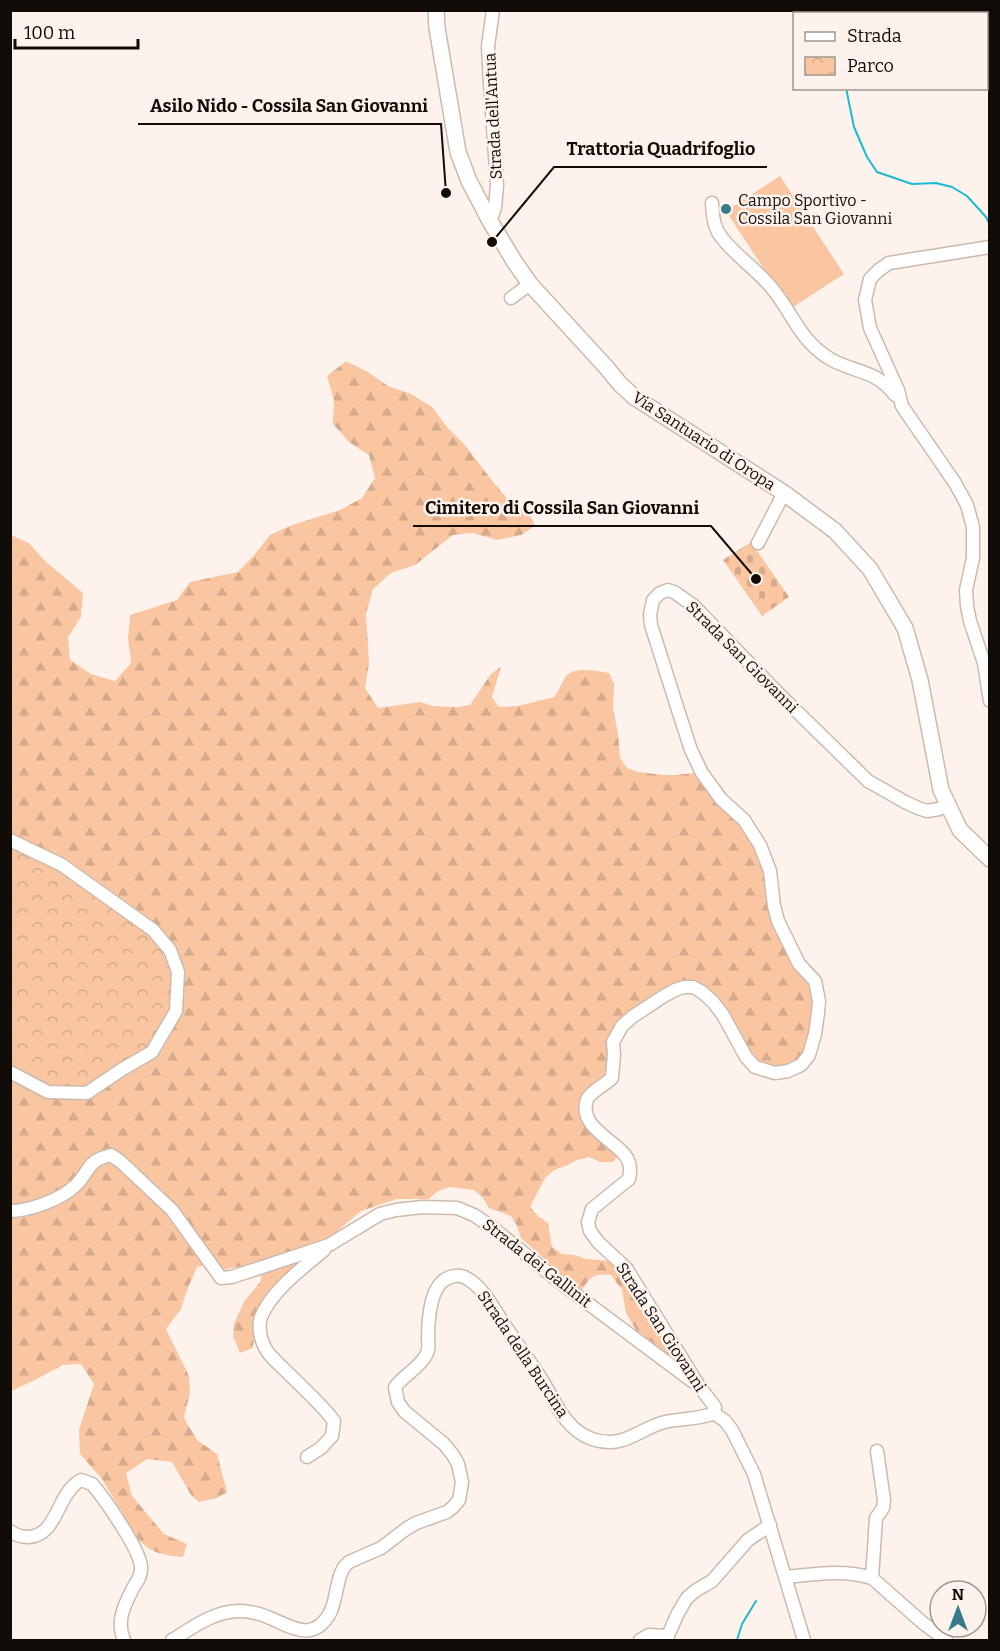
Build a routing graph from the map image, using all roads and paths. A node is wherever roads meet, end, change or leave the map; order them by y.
1 (436, 10) edge
2 (493, 10) edge
3 (712, 203) dead end
4 (490, 221) junction
5 (990, 247) edge
6 (530, 284) junction
7 (511, 298) dead end
8 (902, 406) junction
9 (784, 493) junction
10 (758, 543) dead end
11 (990, 701) edge
12 (947, 805) junction
13 (10, 840) edge
14 (990, 859) edge
15 (10, 1072) edge
16 (10, 1211) edge
17 (329, 1245) junction
18 (699, 1386) junction
19 (714, 1413) junction
20 (877, 1451) dead end
21 (307, 1457) dead end
22 (770, 1526) junction
23 (10, 1531) edge
24 (786, 1578) junction
25 (872, 1578) junction
26 (667, 1639) edge
27 (124, 1641) edge
28 (172, 1641) edge
29 (640, 1641) edge
30 (804, 1641) edge
31 (946, 1641) edge

1 - 4 main road, Via Santuario di Oropa
2 - 4 street, Strada dell'Antua
3 - 8 street
4 - 6 main road, Via Santuario di Oropa
5 - 8 street
6 - 7 street
6 - 9 main road, Via Santuario di Oropa
8 - 11 street
9 - 10 street
9 - 12 main road, Via Santuario di Oropa
12 - 14 main road, Via Santuario di Oropa
12 - 18 street, Strada San Giovanni
13 - 15 street
16 - 17 street, Strada dei Gallinit
17 - 18 street, Strada dei Gallinit
17 - 21 street
18 - 19 street, Strada San Giovanni
19 - 22 street, Strada San Giovanni
19 - 28 street, Strada della Burcina
20 - 25 street
22 - 24 street, Strada San Giovanni
22 - 26 street
23 - 27 street
24 - 25 street
24 - 30 street, Strada San Giovanni
25 - 31 street
26 - 29 street

